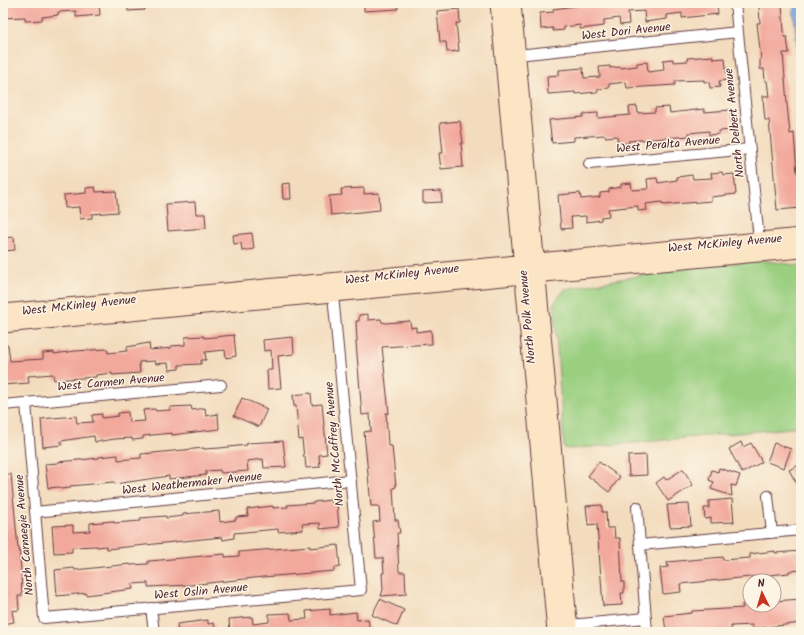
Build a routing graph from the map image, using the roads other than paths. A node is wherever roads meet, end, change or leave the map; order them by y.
1 (498, 3) edge
2 (513, 3) edge
3 (735, 3) edge
4 (738, 32) junction
5 (517, 55) junction
6 (750, 149) junction
7 (589, 164) dead end
8 (801, 236) edge
9 (758, 240) junction
10 (801, 250) edge
11 (468, 267) junction
12 (530, 269) junction
13 (419, 286) junction
14 (333, 295) junction
15 (3, 312) edge
16 (3, 325) edge
17 (221, 384) dead end
18 (26, 403) junction
19 (3, 405) edge
20 (351, 480) junction
21 (768, 496) dead end
22 (637, 507) dead end
23 (35, 512) junction
24 (801, 530) edge
25 (772, 533) junction
26 (547, 536) junction
27 (640, 545) junction
28 (361, 590) joint
29 (151, 608) junction
30 (44, 618) joint
31 (646, 618) junction
32 (570, 629) edge
33 (154, 632) edge
34 (555, 632) edge
35 (647, 632) edge

1 - 12 main road, North Polk Avenue
2 - 5 main road, North Polk Avenue
3 - 4 street, North Delbert Avenue
4 - 5 street, West Dori Avenue
4 - 6 street, North Delbert Avenue
5 - 12 main road, North Polk Avenue
6 - 7 street, West Peralta Avenue
6 - 9 street, North Delbert Avenue
8 - 9 main road, West McKinley Avenue
9 - 12 main road, West McKinley Avenue
10 - 12 main road, West McKinley Avenue
11 - 12 main road, West McKinley Avenue
11 - 13 main road
11 - 15 main road, West McKinley Avenue
12 - 13 main road, West McKinley Avenue
12 - 26 main road, North Polk Avenue
12 - 32 main road, North Polk Avenue
13 - 14 main road, West McKinley Avenue
14 - 16 main road, West McKinley Avenue
14 - 20 street, North McCaffrey Avenue
17 - 18 street, West Carmen Avenue
18 - 19 street, West Carmen Avenue
18 - 23 street, North Carnaegie Avenue
20 - 23 street, West Weathermaker Avenue
20 - 28 street, North McCaffrey Avenue
21 - 25 street
22 - 27 street
23 - 30 street, North Carnaegie Avenue
24 - 25 street
25 - 27 street
26 - 32 main road
26 - 34 main road, North Polk Avenue
27 - 31 street
28 - 29 street, West Oslin Avenue
29 - 30 street, West Oslin Avenue
29 - 33 street
31 - 32 street
31 - 35 street

